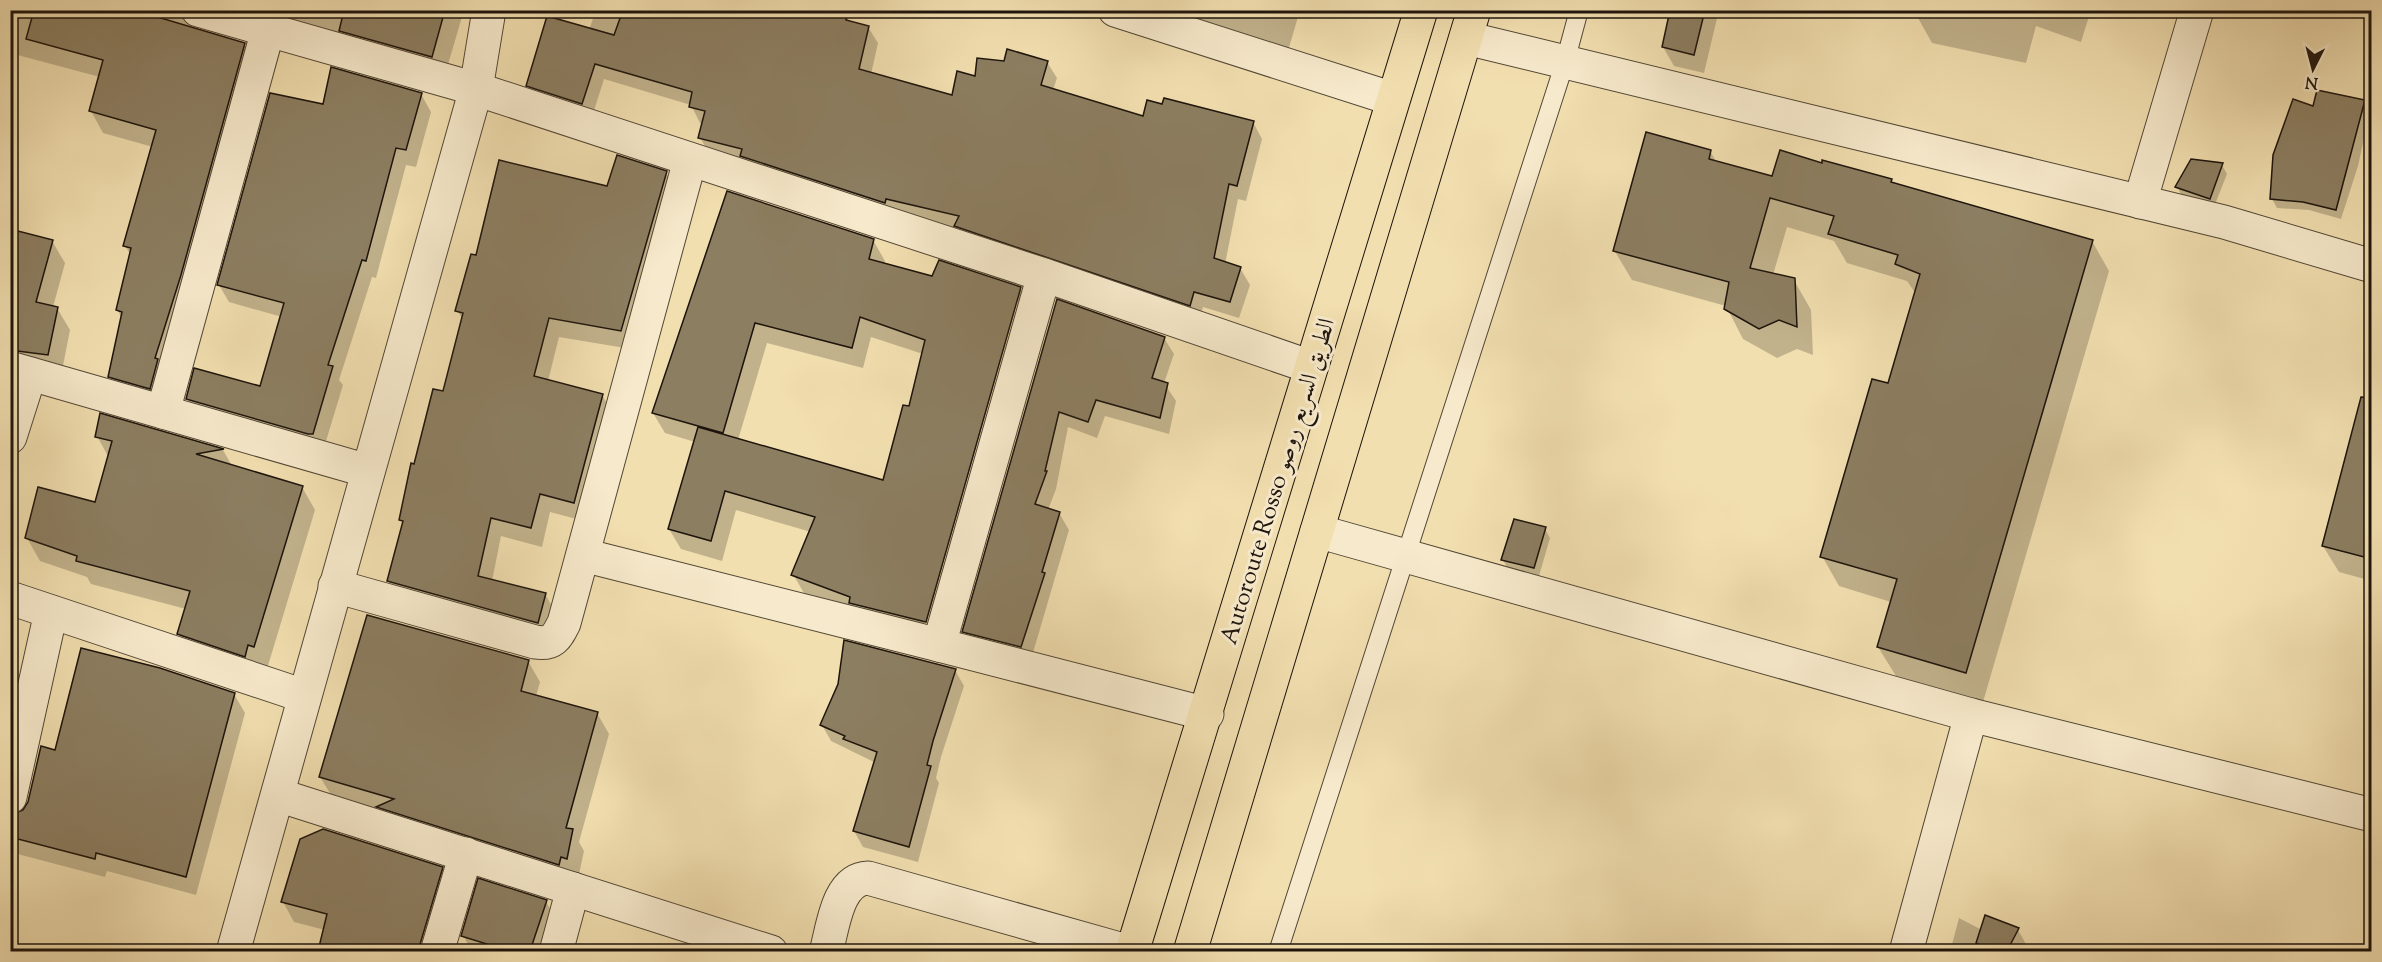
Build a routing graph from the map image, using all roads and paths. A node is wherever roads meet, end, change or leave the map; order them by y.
1 (198, 10) edge
2 (489, 10) edge
3 (1115, 10) edge
4 (1421, 10) edge
5 (1579, 10) edge
6 (2197, 10) edge
7 (1470, 24) edge
8 (268, 30) junction
9 (1565, 62) junction
10 (476, 89) junction
11 (1393, 99) junction
12 (690, 160) junction
13 (2140, 202) junction
14 (2372, 266) edge
15 (1044, 275) junction
16 (1311, 367) junction
17 (20, 371) edge
18 (163, 412) junction
19 (10, 437) edge
20 (368, 471) junction
21 (1317, 531) junction
22 (583, 555) junction
23 (1404, 555) junction
24 (335, 586) junction
25 (10, 598) edge
26 (51, 612) junction
27 (939, 645) junction
28 (304, 696) junction
29 (1207, 714) junction
30 (1971, 715) junction
31 (19, 726) edge
32 (278, 795) junction
33 (10, 797) edge
34 (2372, 815) edge
35 (466, 854) junction
36 (573, 889) junction
37 (233, 951) edge
38 (437, 951) edge
39 (556, 951) edge
40 (771, 951) edge
41 (826, 951) edge
42 (1131, 951) edge
43 (1190, 951) edge
44 (1278, 951) edge
45 (1906, 951) edge

1 - 8 street
2 - 10 street
3 - 11 street
4 - 11 highway, Autoroute Rosso الطريق السريع روصو
5 - 9 lane
6 - 13 street
7 - 9 street
7 - 21 highway
8 - 10 street
8 - 18 street
9 - 13 street
9 - 23 lane
10 - 12 street
10 - 20 street
11 - 16 highway, Autoroute Rosso الطريق السريع روصو
12 - 15 street
12 - 22 street
13 - 14 street
15 - 16 street
15 - 27 street
16 - 29 highway, Autoroute Rosso الطريق السريع روصو
17 - 18 street
17 - 19 street
18 - 20 street
20 - 24 street
21 - 23 street
21 - 43 highway
22 - 24 street
22 - 27 street
23 - 30 street
23 - 44 lane
24 - 28 street
25 - 26 street
26 - 28 street
26 - 31 street
27 - 29 street
28 - 32 street
29 - 42 highway, Autoroute Rosso الطريق السريع روصو
30 - 34 street
30 - 45 street
31 - 33 street
32 - 35 street
32 - 37 street
35 - 36 street
35 - 38 street
36 - 39 street
36 - 40 street
41 - 42 street

